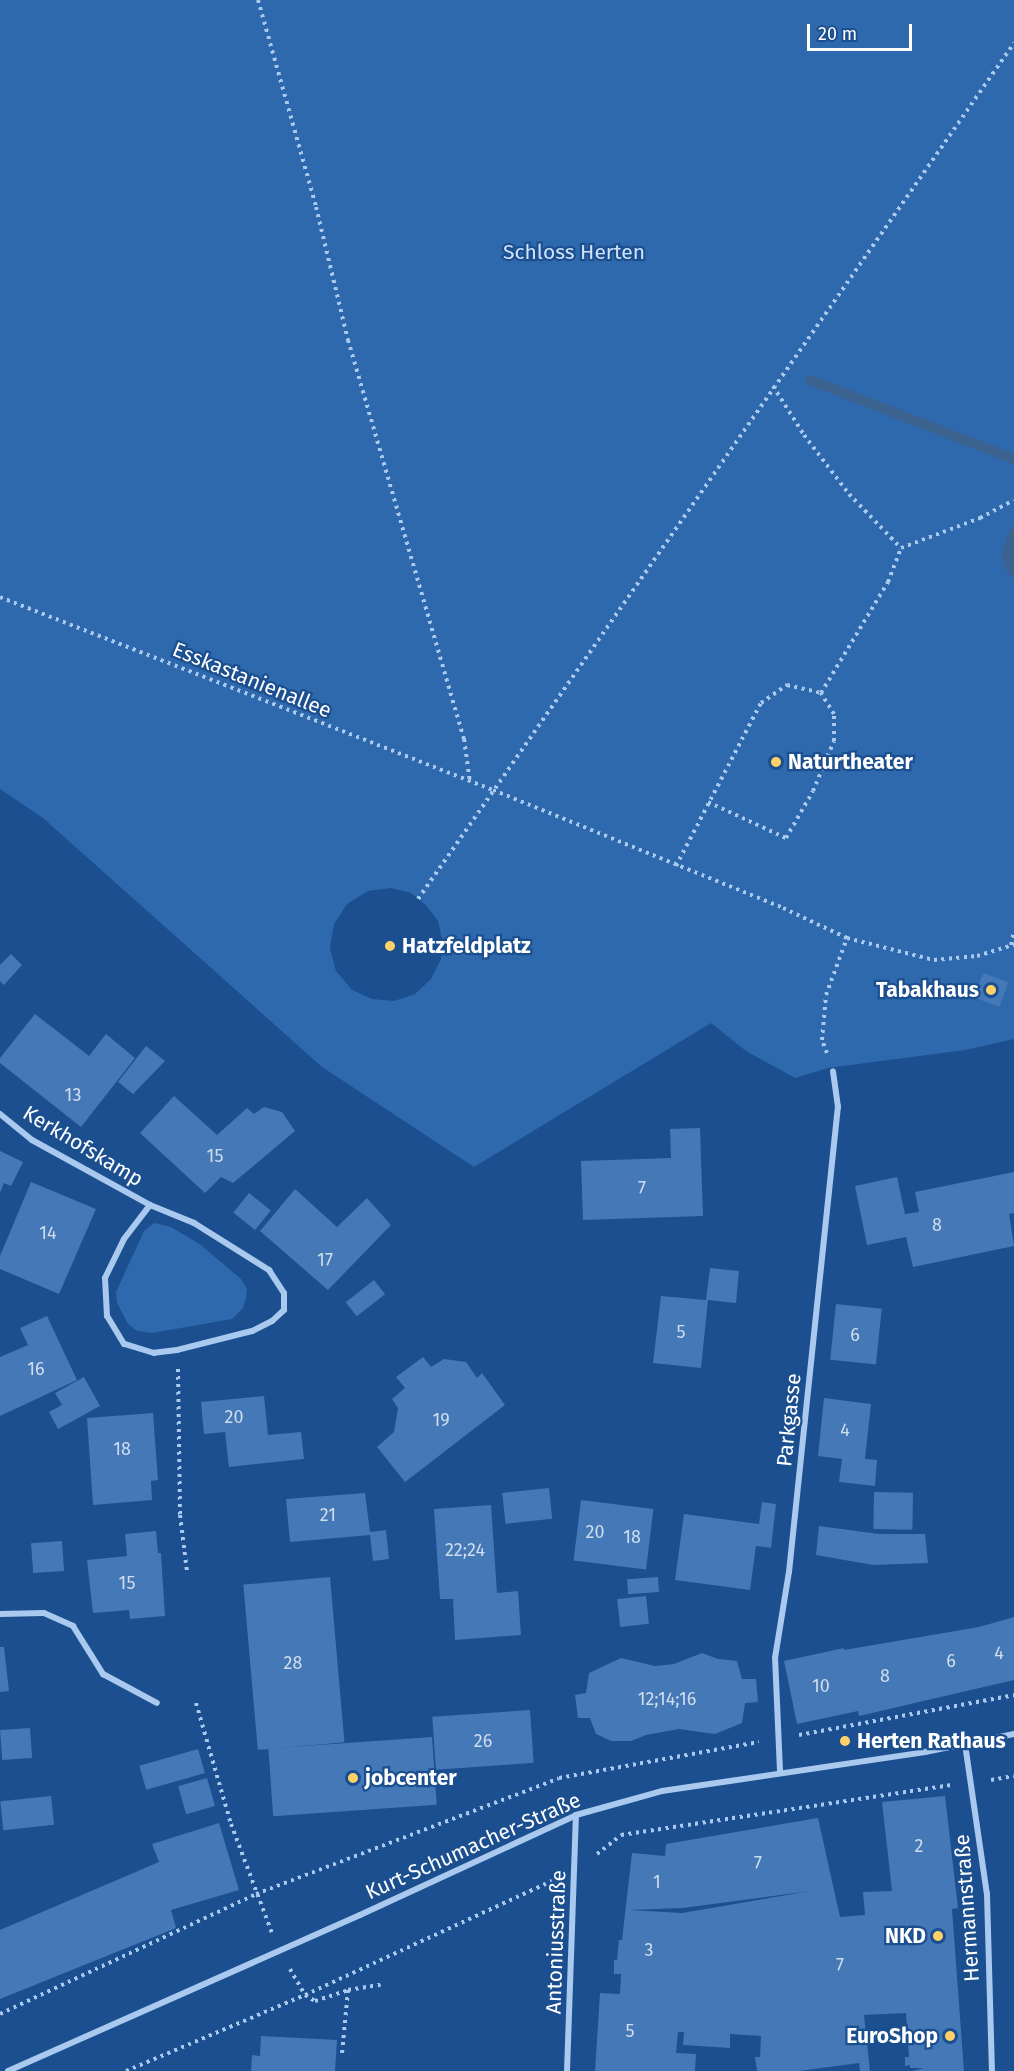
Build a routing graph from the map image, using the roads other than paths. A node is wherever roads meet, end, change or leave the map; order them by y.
1 (833, 1071) road end
2 (0, 1114) edge
3 (150, 1205) junction
4 (0, 1614) edge
5 (157, 1703) dead end
6 (1014, 1734) edge
7 (965, 1744) junction
8 (780, 1772) junction
9 (576, 1815) junction
10 (8, 2071) edge
11 (567, 2071) edge
12 (992, 2071) edge

1 - 8 street, Parkgasse
2 - 3 street, Kerkhofskamp
3 - 3 street, Kerkhofskamp
4 - 5 street
6 - 7 street, Kurt-Schumacher-Straße
7 - 8 street, Kurt-Schumacher-Straße
7 - 12 street, Hermannstraße
8 - 9 street, Kurt-Schumacher-Straße
9 - 10 street, Kurt-Schumacher-Straße
9 - 11 street, Antoniusstraße

